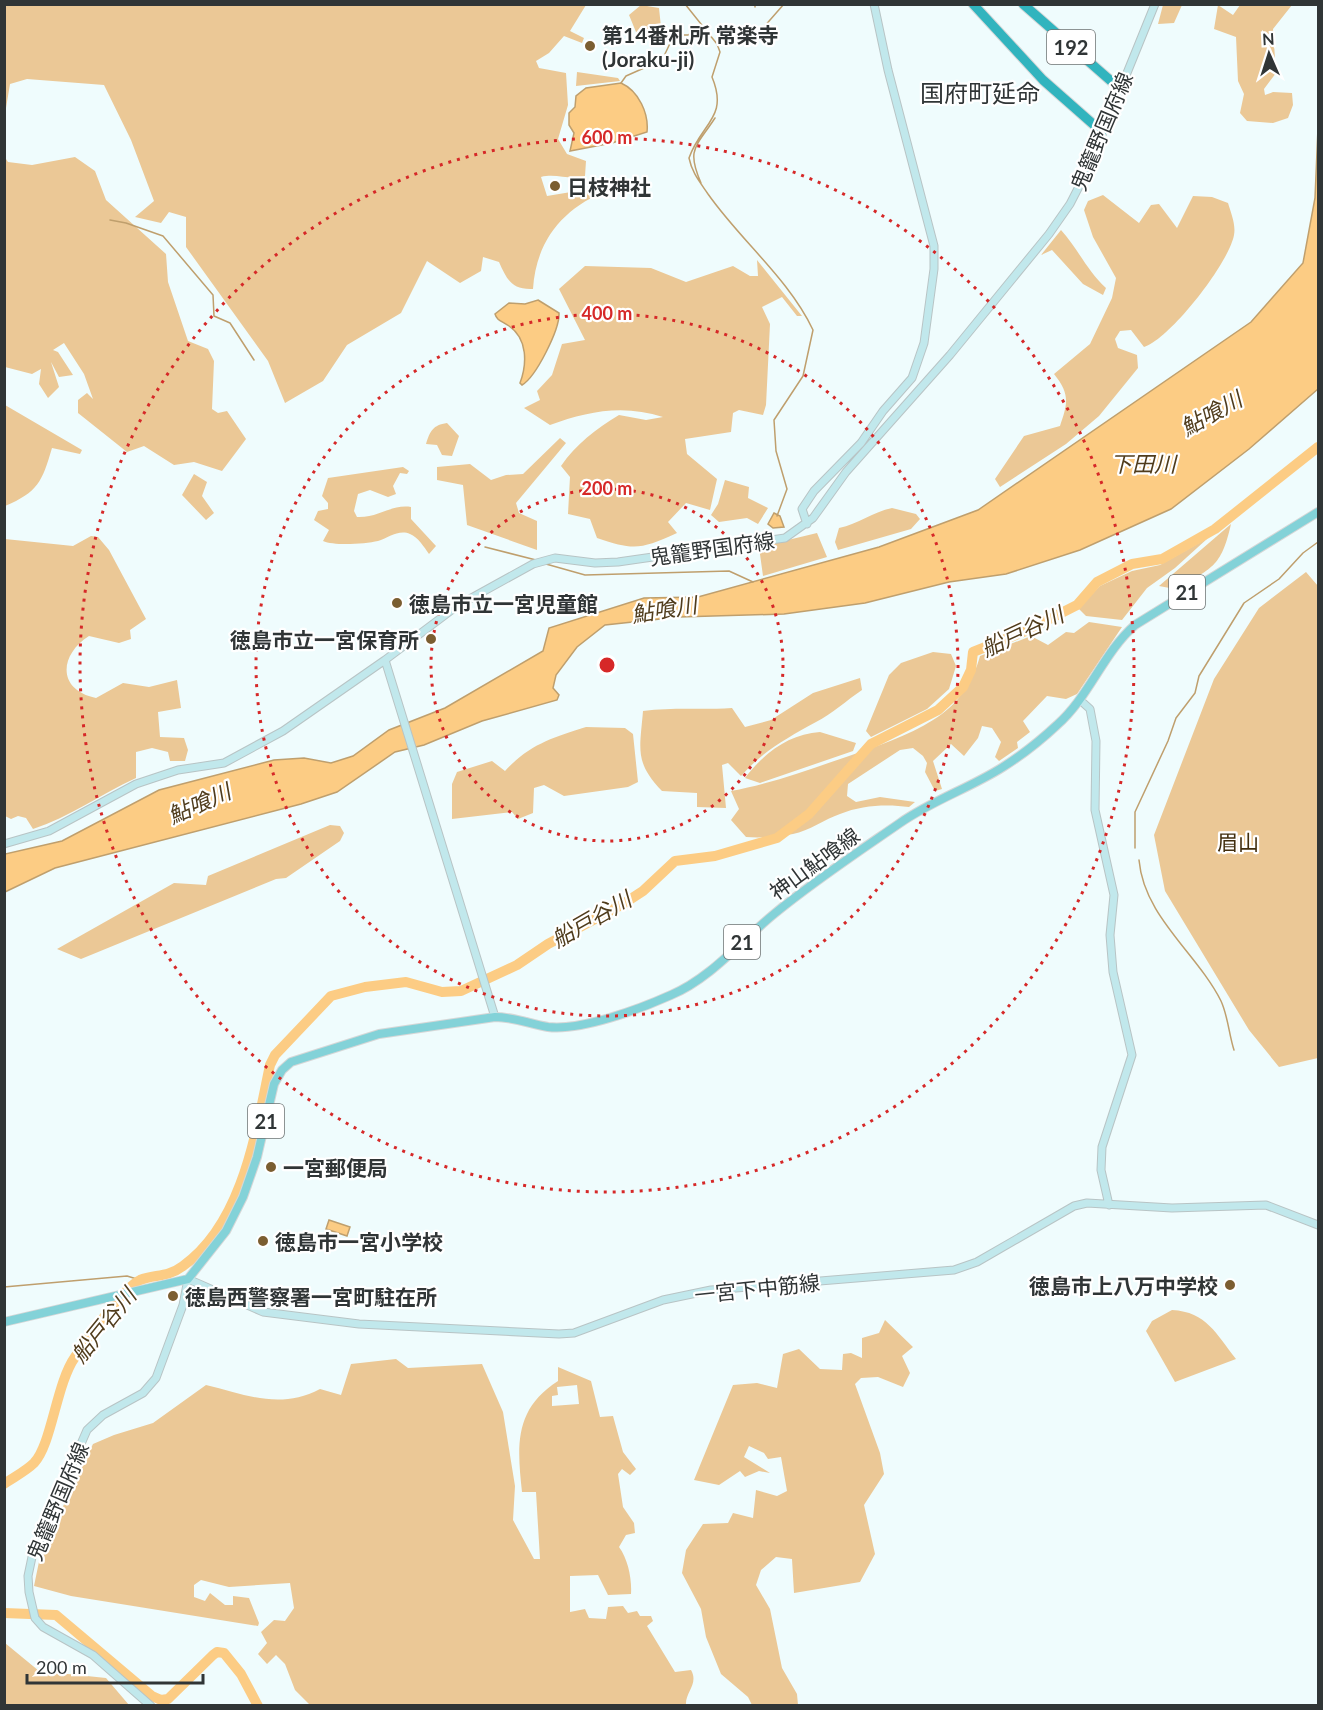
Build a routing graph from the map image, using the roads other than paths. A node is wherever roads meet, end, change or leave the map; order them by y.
1 (874, 4) edge
2 (973, 4) edge
3 (1023, 4) edge
4 (1155, 4) edge
5 (1119, 88) junction
6 (1102, 132) junction
7 (1318, 512) edge
8 (807, 524) junction
9 (385, 660) junction
10 (1080, 700) junction
11 (4, 844) edge
12 (495, 1017) junction
13 (1109, 1206) junction
14 (1318, 1225) edge
15 (188, 1279) junction
16 (4, 1322) edge
17 (150, 1706) edge

1 - 8 main road
2 - 6 highway, 192
3 - 5 highway, 192
4 - 5 main road, 鬼籠野国府線
5 - 6 main road, 鬼籠野国府線
6 - 8 main road, 鬼籠野国府線
7 - 10 main road, 神山鮎喰線 / 21
8 - 9 main road, 鬼籠野国府線
9 - 11 main road, 鬼籠野国府線
9 - 12 main road
10 - 12 main road, 神山鮎喰線 / 21
10 - 13 main road
12 - 15 main road, 神山鮎喰線 / 21
13 - 14 main road, 一宮下中筋線
13 - 15 main road, 一宮下中筋線
15 - 16 main road
15 - 17 main road, 鬼籠野国府線

